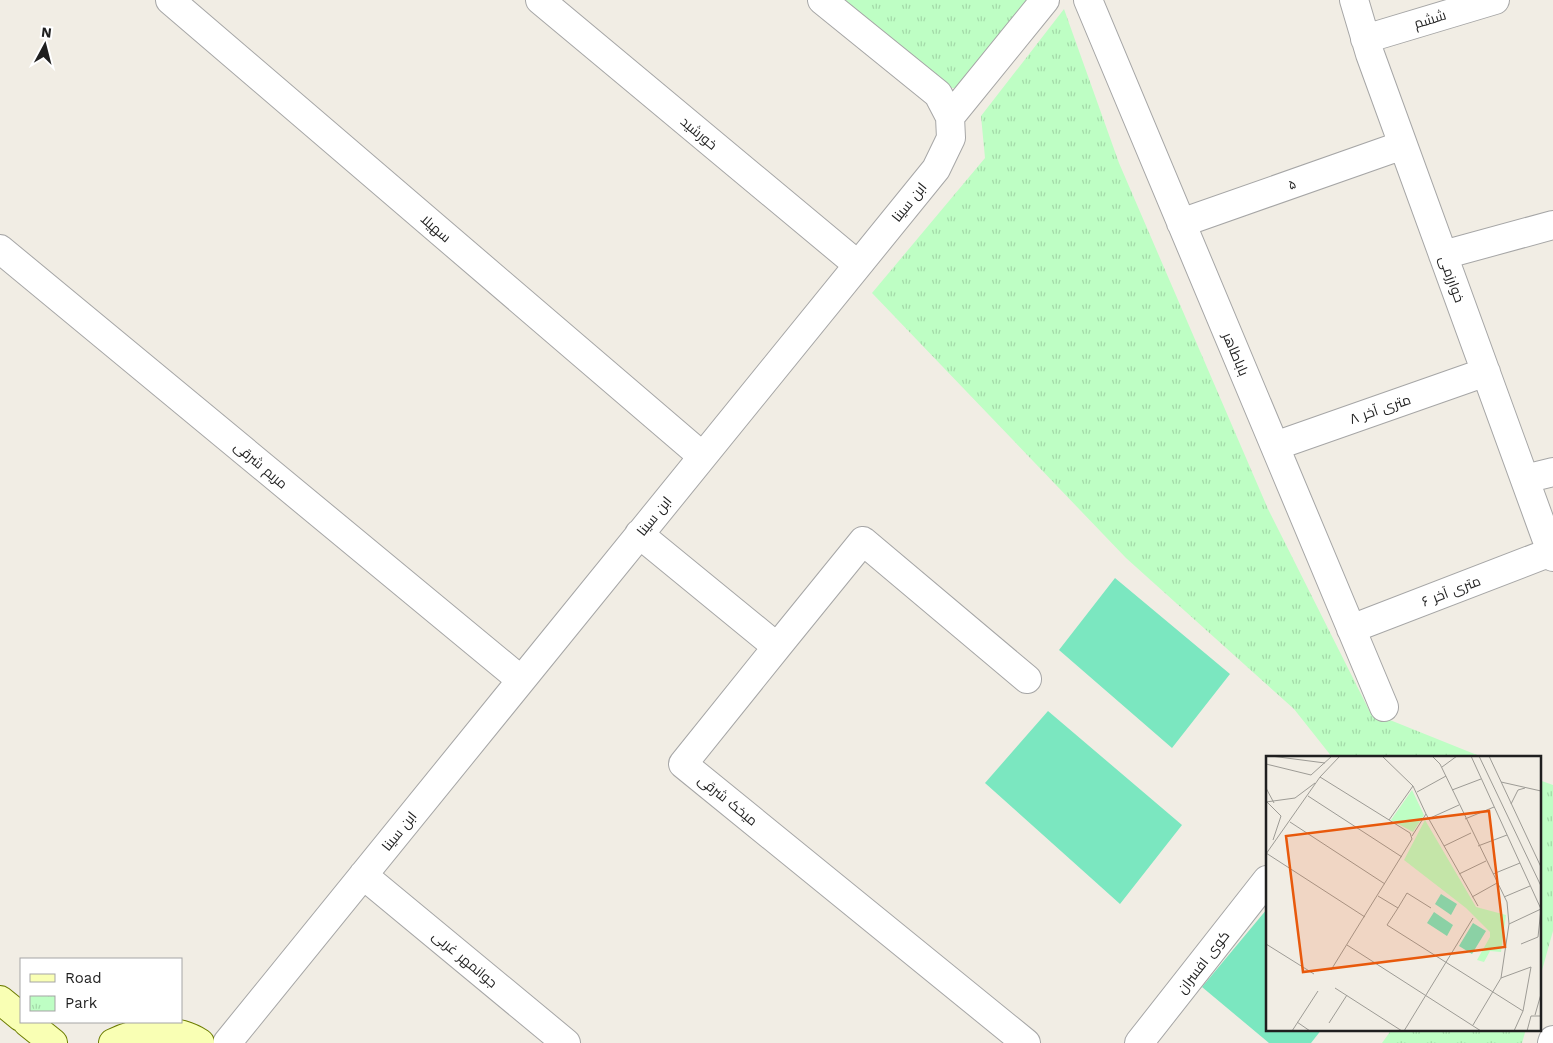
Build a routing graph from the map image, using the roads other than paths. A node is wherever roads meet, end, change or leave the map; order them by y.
1 (170, 0) edge
2 (540, 0) edge
3 (822, 0) edge
4 (1045, 0) edge
5 (1354, 0) edge
6 (1495, 0) edge
7 (1095, 2) edge
8 (1365, 39) junction
9 (950, 117) junction
10 (1403, 145) junction
11 (1181, 223) junction
12 (1553, 225) edge
13 (0, 249) edge
14 (1444, 255) junction
15 (858, 265) junction
16 (1486, 372) junction
17 (1275, 446) junction
18 (702, 456) junction
19 (1553, 472) edge
20 (1525, 480) junction
21 (639, 534) junction
22 (1552, 554) edge
23 (1351, 629) junction
24 (777, 647) junction
25 (521, 680) junction
26 (1027, 680) dead end
27 (1384, 707) dead end
28 (363, 876) junction
29 (1266, 881) edge
30 (0, 1000) edge
31 (20, 1017) edge
32 (27, 1023) edge
33 (53, 1043) edge
34 (113, 1043) edge
35 (200, 1043) edge
36 (227, 1043) edge
37 (566, 1043) edge
38 (1026, 1043) edge
39 (1139, 1043) edge

1 - 18 street, سهیلا
2 - 15 street, خورشید
3 - 9 street, ابن سینا
4 - 9 street
5 - 8 street, خوارزمی
6 - 8 street, ششم
7 - 11 street, باباطاهر
8 - 10 street, خوارزمی
9 - 15 street, ابن سینا
10 - 11 street, ۵
10 - 14 street, خوارزمی
11 - 17 street, باباطاهر
12 - 14 street
13 - 25 street, مریم شرقی
14 - 16 street, خوارزمی
15 - 18 street, ابن سینا
16 - 17 street, ۸ متری آخر
16 - 20 street, خوارزمی
17 - 23 street, باباطاهر
18 - 21 street, ابن سینا
19 - 20 street
20 - 22 street, خوارزمی
21 - 24 street
21 - 25 street, ابن سینا
22 - 23 street, ۶ متری آخر
23 - 27 street, باباطاهر
24 - 26 street
24 - 38 street, میخک شرقی
25 - 28 street, ابن سینا
28 - 36 street, ابن سینا
28 - 37 street, جوانمهر غربی
29 - 39 street, کوی افسران
30 - 31 main road
32 - 33 main road
34 - 35 main road

